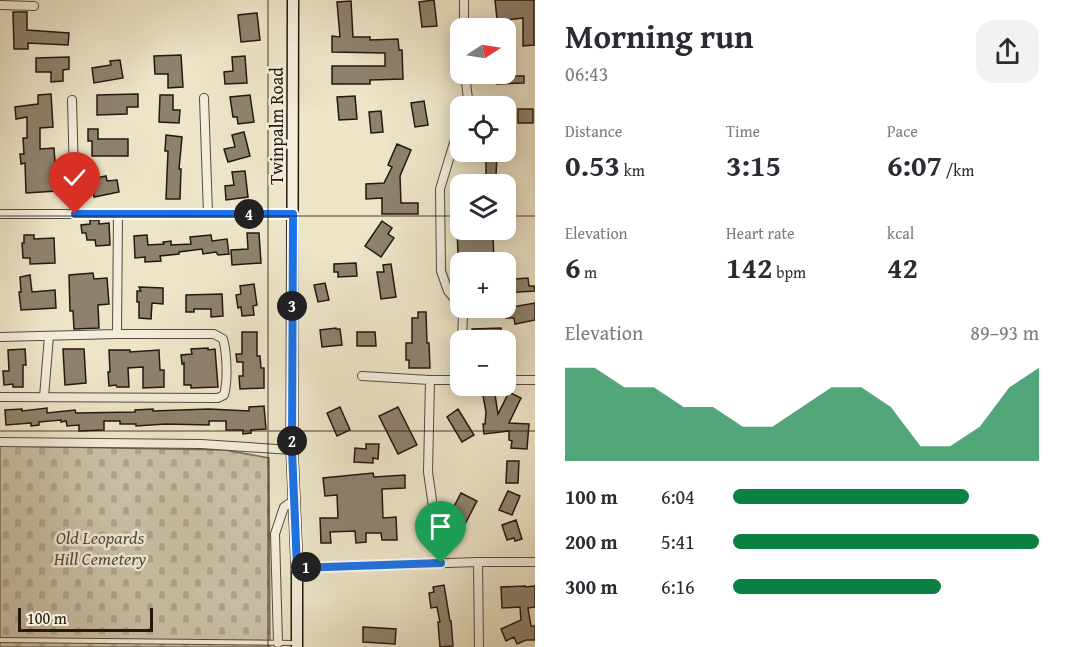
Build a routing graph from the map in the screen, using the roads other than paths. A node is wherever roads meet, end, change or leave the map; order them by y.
1 (293, 0) edge
2 (464, 0) edge
3 (0, 5) edge
4 (34, 6) dead end
5 (464, 18) edge
6 (204, 98) dead end
7 (72, 100) dead end
8 (450, 156) edge
9 (0, 214) edge
10 (75, 214) junction
11 (208, 214) junction
12 (293, 214) junction
13 (118, 215) junction
14 (462, 330) edge
15 (117, 334) junction
16 (49, 336) junction
17 (0, 337) edge
18 (362, 376) dead end
19 (430, 380) junction
20 (450, 380) edge
21 (516, 380) edge
22 (535, 380) edge
23 (0, 397) edge
24 (44, 397) junction
25 (0, 442) edge
26 (292, 450) junction
27 (294, 500) junction
28 (478, 562) junction
29 (535, 562) edge
30 (441, 563) junction
31 (297, 568) junction
32 (0, 640) edge
33 (278, 643) junction
34 (176, 644) edge
35 (297, 645) edge
36 (479, 647) edge

1 - 12 main road, Twinpalm Road
2 - 5 street
3 - 4 street
6 - 11 street
7 - 10 street
8 - 14 street
9 - 10 street
10 - 13 street
11 - 12 street
11 - 13 street
12 - 26 main road, Twinpalm Road
13 - 15 street
15 - 16 street
15 - 24 street
16 - 17 street
16 - 24 street
18 - 19 street
19 - 20 street
19 - 30 street
21 - 22 street
23 - 24 street
25 - 26 street
26 - 27 main road, Twinpalm Road
27 - 31 main road, Twinpalm Road
27 - 33 street
28 - 29 street
28 - 30 street
28 - 36 street
30 - 31 street
31 - 35 main road, Twinpalm Road
32 - 34 lane
33 - 34 lane
33 - 35 lane

